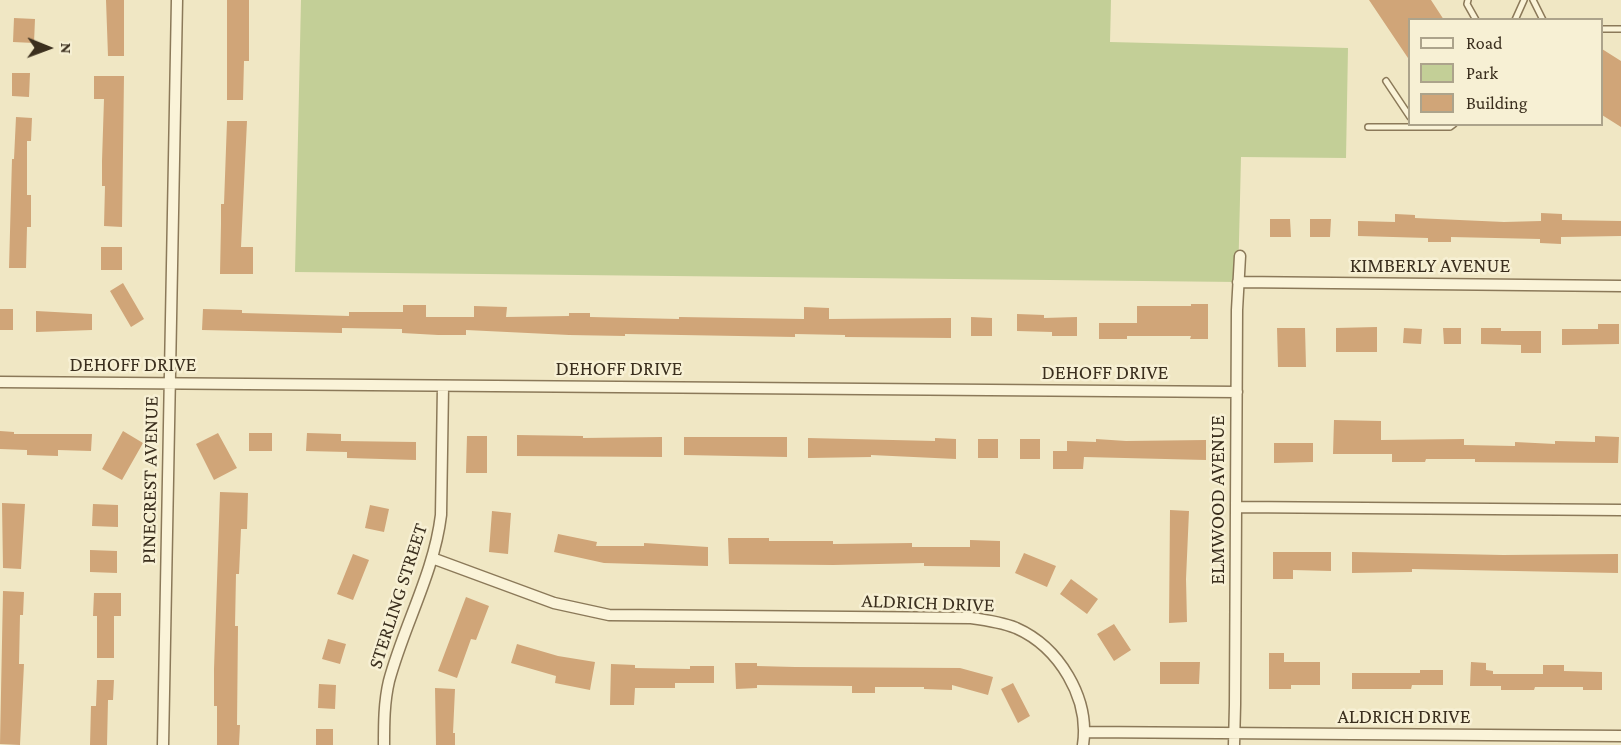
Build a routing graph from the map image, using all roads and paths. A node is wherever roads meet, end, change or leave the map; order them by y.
1 (177, 0) edge
2 (1468, 0) edge
3 (1524, 0) edge
4 (1533, 0) edge
5 (1475, 18) edge
6 (1516, 18) edge
7 (1542, 18) edge
8 (1603, 29) edge
9 (1621, 29) edge
10 (1386, 81) dead end
11 (1408, 114) edge
12 (1415, 126) edge
13 (1451, 126) edge
14 (1368, 127) dead end
15 (1239, 256) dead end
16 (1238, 282) junction
17 (1621, 286) edge
18 (0, 382) edge
19 (170, 384) junction
20 (443, 386) junction
21 (1237, 392) junction
22 (1236, 507) junction
23 (1621, 510) edge
24 (432, 558) junction
25 (1085, 732) junction
26 (1621, 736) edge
27 (1234, 739) edge
28 (163, 745) edge
29 (384, 745) edge
30 (1083, 745) edge

1 - 19 street, PINECREST AVENUE
2 - 5 lane
3 - 6 lane
4 - 7 lane
8 - 9 lane
10 - 11 lane
12 - 13 lane
12 - 14 lane
15 - 16 street, ELMWOOD AVENUE
16 - 17 street, KIMBERLY AVENUE
16 - 21 street, ELMWOOD AVENUE
18 - 19 street, DEHOFF DRIVE
19 - 20 street, DEHOFF DRIVE
19 - 28 street, PINECREST AVENUE
20 - 21 street, DEHOFF DRIVE
20 - 24 street, STERLING STREET
21 - 22 street, ELMWOOD AVENUE
22 - 23 street
22 - 27 street, ELMWOOD AVENUE
24 - 25 street, ALDRICH DRIVE
24 - 29 street, STERLING STREET
25 - 27 street, ALDRICH DRIVE
25 - 30 street
26 - 27 street, ALDRICH DRIVE

